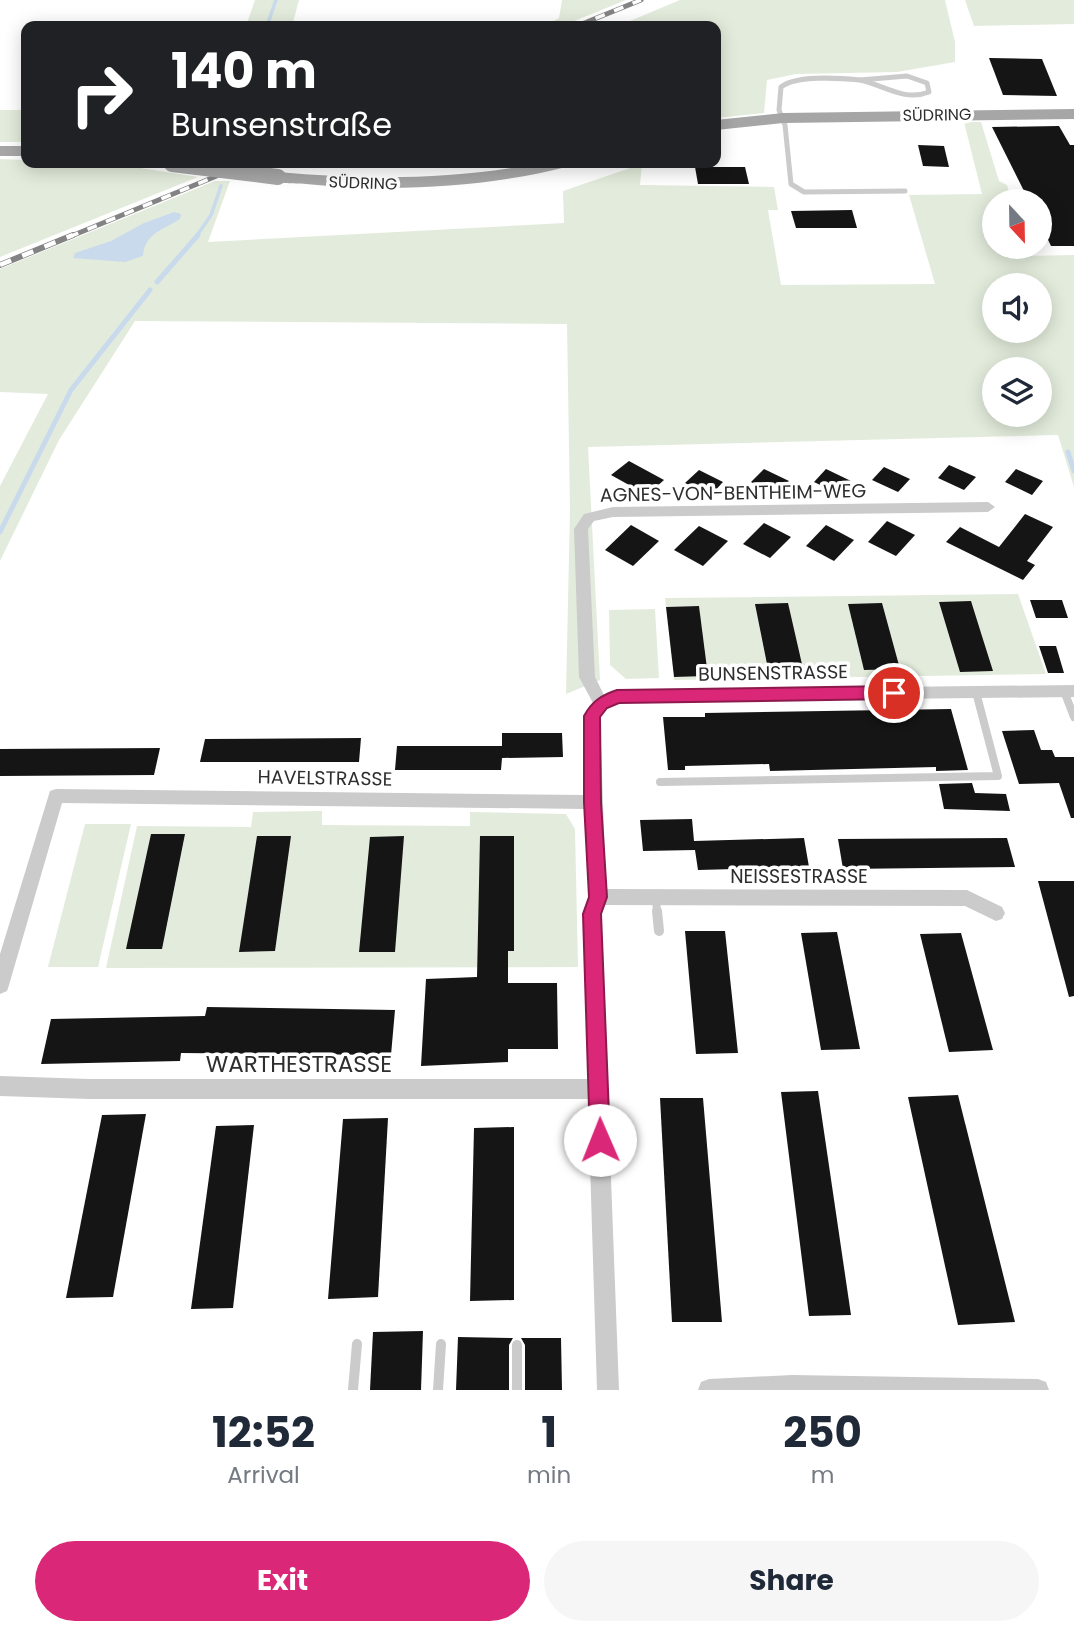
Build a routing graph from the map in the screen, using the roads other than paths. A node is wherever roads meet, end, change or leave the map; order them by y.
1 (859, 79) junction
2 (1074, 114) edge
3 (783, 118) junction
4 (721, 124) edge
5 (0, 150) edge
6 (21, 151) edge
7 (206, 168) edge
8 (537, 168) edge
9 (905, 191) dead end
10 (988, 508) dead end
11 (1069, 691) edge
12 (976, 692) junction
13 (601, 704) junction
14 (1074, 717) edge
15 (660, 782) dead end
16 (593, 802) junction
17 (598, 897) junction
18 (656, 897) junction
19 (996, 913) dead end
20 (659, 931) dead end
21 (0, 985) edge
22 (0, 1086) edge
23 (599, 1089) junction
24 (440, 1343) dead end
25 (357, 1344) dead end
26 (517, 1345) dead end
27 (354, 1390) edge
28 (438, 1390) edge
29 (517, 1390) edge
30 (608, 1390) edge
31 (709, 1390) edge
32 (1038, 1390) edge

1 - 1 lane
1 - 3 lane
2 - 3 main road, SÜDRING
3 - 4 main road, SÜDRING
3 - 9 lane
5 - 6 main road
7 - 8 main road, SÜDRING, bridge
10 - 13 street, AGNES-VON-BENTHEIM-WEG
11 - 12 street, BUNSENSTRASSE
11 - 14 lane
12 - 13 street, BUNSENSTRASSE
12 - 15 lane
13 - 16 street
16 - 17 street
16 - 21 street, HAVELSTRASSE
17 - 18 street, NEISSESTRASSE
17 - 23 street
18 - 19 street, NEISSESTRASSE
18 - 20 lane
22 - 23 street, WARTHESTRASSE
23 - 30 street
24 - 28 lane
25 - 27 lane
26 - 29 lane
31 - 32 street

